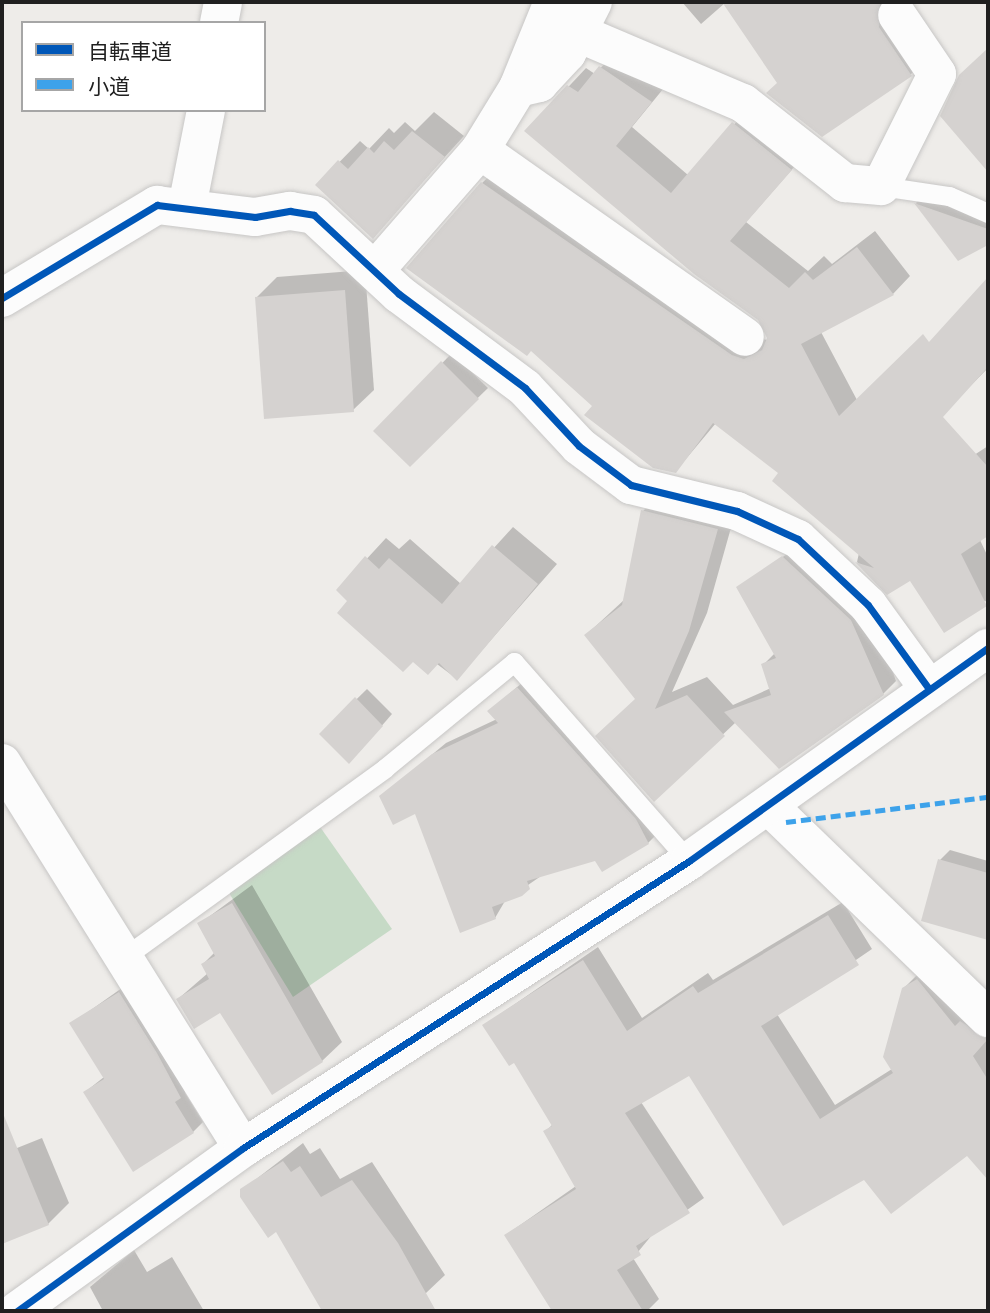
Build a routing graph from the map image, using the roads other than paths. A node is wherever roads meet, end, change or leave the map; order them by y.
1 (223, 2) edge
2 (553, 2) edge
3 (897, 15) dead end
4 (585, 17) edge
5 (219, 21) edge
6 (518, 88) junction
7 (206, 112) edge
8 (480, 150) junction
9 (881, 186) junction
10 (187, 207) junction
11 (988, 213) edge
12 (377, 268) junction
13 (2, 298) edge
14 (745, 337) dead end
15 (988, 648) edge
16 (929, 689) junction
17 (2, 763) edge
18 (769, 806) junction
19 (689, 861) junction
20 (123, 958) junction
21 (988, 1018) edge
22 (243, 1148) junction
23 (17, 1311) edge

1 - 5 street
2 - 6 street
3 - 9 street
4 - 6 street
4 - 9 street
6 - 8 street
7 - 10 street
8 - 12 street
8 - 14 street
9 - 11 lane
10 - 12 street
10 - 13 street
12 - 16 street
15 - 16 street
16 - 18 street
17 - 20 street
18 - 19 street
18 - 21 street
19 - 20 lane
19 - 22 street
20 - 22 street
22 - 23 street

